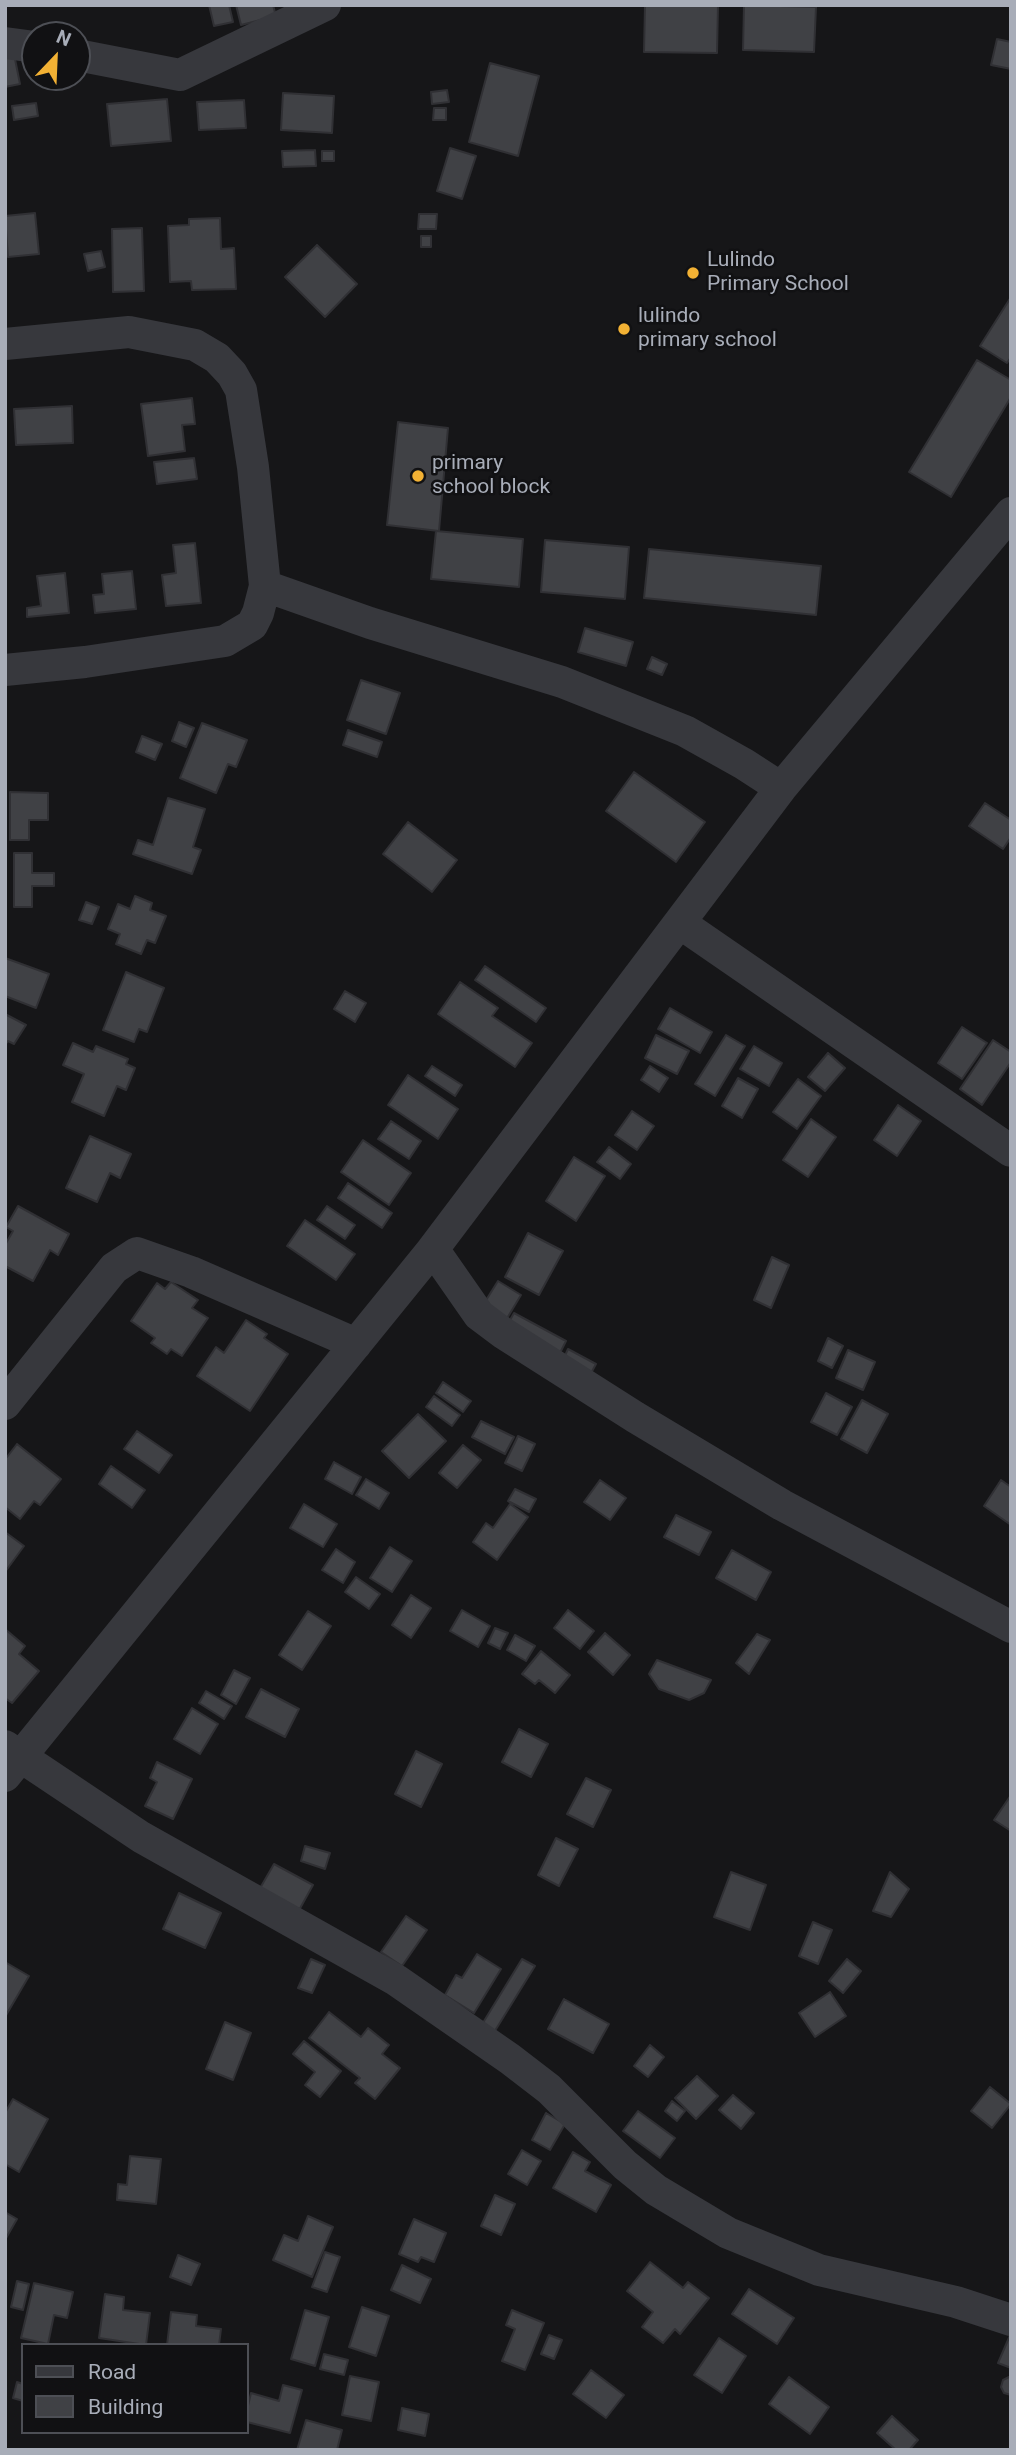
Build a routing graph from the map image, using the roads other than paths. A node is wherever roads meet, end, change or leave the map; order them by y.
1 (325, 5) edge
2 (91, 58) edge
3 (5, 344) edge
4 (1011, 513) edge
5 (265, 586) junction
6 (5, 670) edge
7 (782, 788) junction
8 (680, 923) junction
9 (1011, 1151) edge
10 (433, 1249) junction
11 (356, 1344) junction
12 (5, 1404) edge
13 (1011, 1627) edge
14 (10, 1760) edge
15 (1011, 2320) edge

1 - 2 street
3 - 5 street
4 - 7 street
5 - 6 street
5 - 7 street
7 - 8 street
8 - 9 street
8 - 10 street
10 - 11 street
10 - 13 street
11 - 12 street
11 - 14 street
14 - 15 street

